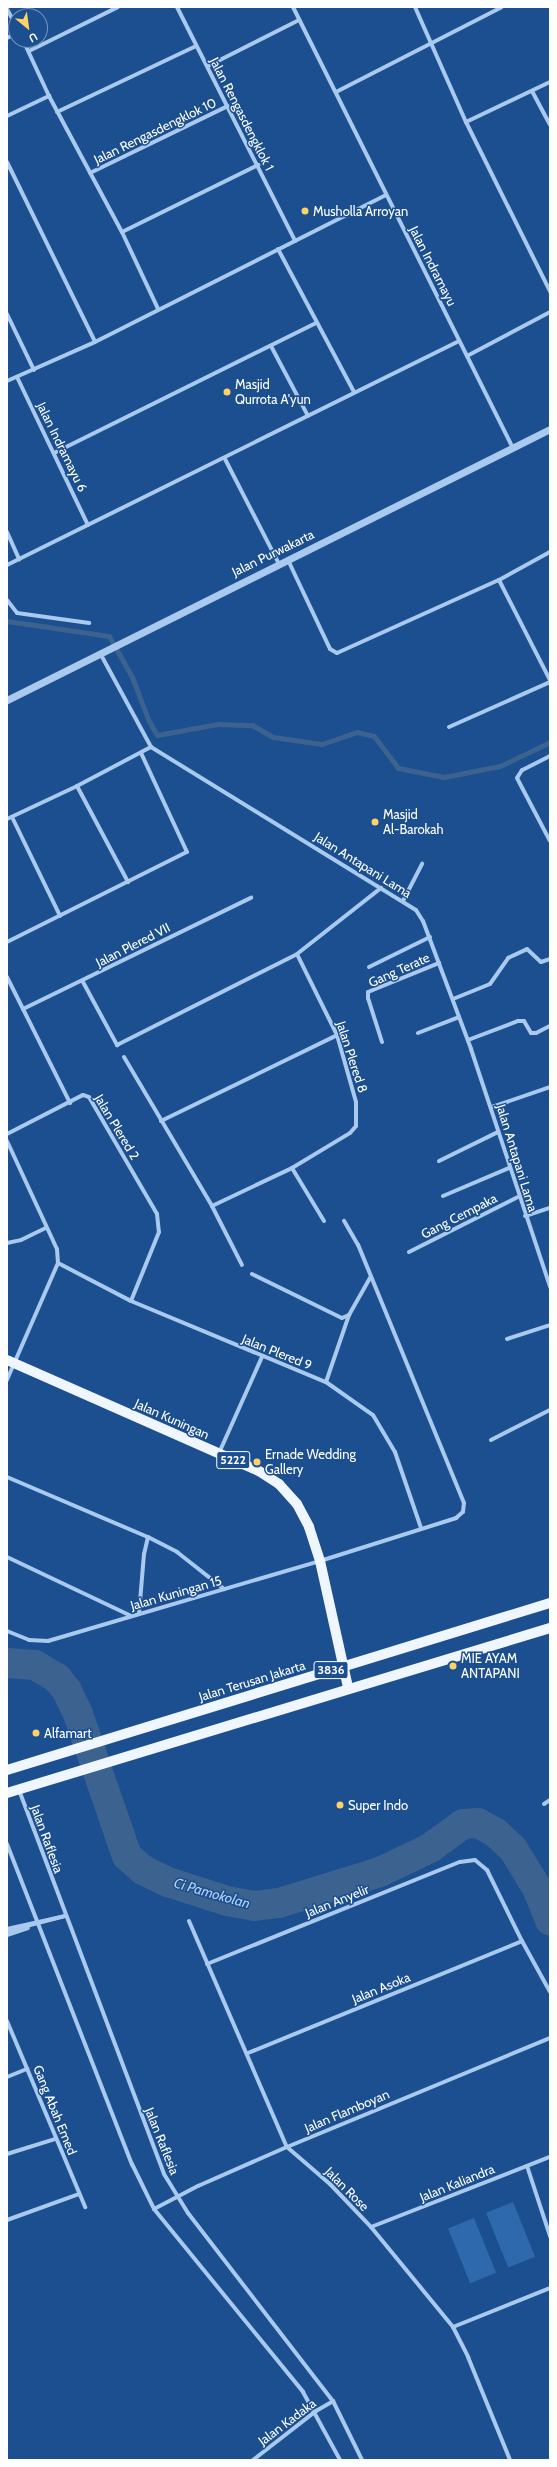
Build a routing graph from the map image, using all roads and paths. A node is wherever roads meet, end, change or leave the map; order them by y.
1 (118, 7) edge
2 (177, 7) edge
3 (293, 7) edge
4 (415, 7) edge
5 (502, 7) edge
6 (299, 20) junction
7 (432, 43) junction
8 (196, 46) junction
9 (27, 48) edge
10 (29, 51) junction
11 (208, 66) junction
12 (550, 82) edge
13 (532, 91) junction
14 (336, 92) junction
15 (49, 96) junction
16 (228, 106) junction
17 (57, 112) junction
18 (7, 116) edge
19 (466, 122) junction
20 (550, 126) edge
21 (7, 162) edge
22 (258, 165) junction
23 (90, 173) junction
24 (386, 195) junction
25 (122, 232) junction
26 (295, 241) junction
27 (278, 249) junction
28 (550, 291) edge
29 (158, 309) junction
30 (550, 312) edge
31 (7, 314) edge
32 (316, 323) junction
33 (459, 341) junction
34 (95, 342) junction
35 (271, 346) junction
36 (467, 356) junction
37 (34, 370) junction
38 (17, 377) junction
39 (7, 381) edge
40 (354, 392) junction
41 (308, 416) junction
42 (550, 429) edge
43 (514, 448) junction
44 (54, 453) junction
45 (225, 459) junction
46 (88, 525) junction
47 (7, 532) edge
48 (550, 552) edge
49 (19, 559) junction
50 (288, 560) junction
51 (279, 564) junction
52 (7, 565) edge
53 (499, 580) junction
54 (7, 600) edge
55 (89, 623) dead end
56 (100, 653) junction
57 (550, 681) edge
58 (7, 700) edge
59 (449, 727) dead end
60 (151, 747) junction
61 (141, 753) junction
62 (550, 756) edge
63 (77, 786) junction
64 (12, 817) junction
65 (7, 819) edge
66 (550, 841) edge
67 (422, 864) dead end
68 (128, 882) junction
69 (381, 888) junction
70 (251, 898) dead end
71 (403, 900) junction
72 (60, 916) junction
73 (430, 937) junction
74 (7, 942) edge
75 (297, 954) junction
76 (550, 959) edge
77 (439, 963) junction
78 (369, 967) dead end
79 (7, 977) edge
80 (83, 982) junction
81 (453, 1000) junction
82 (24, 1009) junction
83 (459, 1016) junction
84 (550, 1026) edge
85 (418, 1033) dead end
86 (337, 1035) junction
87 (468, 1040) junction
88 (382, 1042) dead end
89 (124, 1057) dead end
90 (550, 1087) edge
91 (70, 1103) junction
92 (492, 1107) junction
93 (161, 1121) junction
94 (498, 1132) junction
95 (7, 1134) edge
96 (7, 1142) edge
97 (439, 1161) dead end
98 (292, 1168) junction
99 (509, 1168) junction
100 (443, 1196) dead end
101 (518, 1197) junction
102 (212, 1206) junction
103 (550, 1208) edge
104 (525, 1216) junction
105 (324, 1221) dead end
106 (344, 1221) dead end
107 (46, 1228) junction
108 (7, 1243) edge
109 (409, 1252) dead end
110 (58, 1263) junction
111 (242, 1265) dead end
112 (252, 1274) dead end
113 (370, 1278) junction
114 (549, 1278) edge
115 (550, 1287) edge
116 (131, 1301) junction
117 (349, 1315) junction
118 (550, 1325) edge
119 (507, 1339) dead end
120 (262, 1357) junction
121 (11, 1361) edge
122 (7, 1380) edge
123 (326, 1382) junction
124 (550, 1410) edge
125 (491, 1440) dead end
126 (219, 1454) junction
127 (7, 1477) edge
128 (420, 1528) junction
129 (148, 1537) junction
130 (7, 1557) edge
131 (320, 1561) junction
132 (224, 1589) junction
133 (550, 1603) edge
134 (140, 1614) junction
135 (131, 1616) junction
136 (550, 1628) edge
137 (7, 1631) edge
138 (344, 1666) junction
139 (348, 1687) junction
140 (7, 1770) edge
141 (19, 1789) junction
142 (7, 1793) edge
143 (550, 1800) edge
144 (544, 1804) dead end
145 (7, 1844) edge
146 (65, 1916) junction
147 (189, 1921) dead end
148 (7, 1930) edge
149 (7, 1935) edge
150 (522, 1941) junction
151 (207, 1964) junction
152 (550, 1992) edge
153 (7, 2021) edge
154 (550, 2038) edge
155 (248, 2053) junction
156 (27, 2069) junction
157 (7, 2077) edge
158 (55, 2139) junction
159 (287, 2147) junction
160 (7, 2154) edge
161 (550, 2157) edge
162 (527, 2166) junction
163 (79, 2194) junction
164 (176, 2197) junction
165 (85, 2207) dead end
166 (154, 2208) junction
167 (7, 2220) edge
168 (371, 2228) junction
169 (550, 2236) edge
170 (550, 2288) edge
171 (453, 2327) junction
172 (333, 2401) junction
173 (316, 2411) junction
174 (253, 2460) edge
175 (340, 2460) edge
176 (362, 2460) edge
177 (510, 2460) edge

1 - 10 street
2 - 8 street, Jalan Rengasdengklok 1
3 - 6 street, Jalan Indramayu
4 - 7 street
5 - 7 street
6 - 11 street
6 - 14 street, Jalan Indramayu
7 - 14 street
7 - 19 street
8 - 11 street, Jalan Rengasdengklok 1
8 - 17 street
9 - 10 street
10 - 15 street
11 - 16 street, Jalan Rengasdengklok 1
12 - 13 street
13 - 19 street
13 - 20 street
14 - 24 street, Jalan Indramayu
15 - 17 street
15 - 18 street
16 - 22 street, Jalan Rengasdengklok 1
16 - 23 street, Jalan Rengasdengklok 10
17 - 23 street
19 - 28 street
21 - 34 street
22 - 25 street
22 - 26 street, Jalan Rengasdengklok 1
23 - 25 street
24 - 26 street
24 - 33 street, Jalan Indramayu
25 - 29 street
26 - 27 street
27 - 29 street
27 - 32 street
29 - 34 street
30 - 36 street
31 - 37 street
32 - 35 street
32 - 40 street
33 - 36 street, Jalan Indramayu
33 - 40 street
34 - 37 street
35 - 41 street
35 - 44 street
36 - 43 street, Jalan Indramayu
37 - 38 street
38 - 39 street
38 - 44 street, Jalan Indramayu 6
40 - 41 street
41 - 45 street
42 - 43 street, Jalan Purwakarta
43 - 50 street, Jalan Purwakarta
44 - 46 street, Jalan Indramayu 6
45 - 46 street
45 - 51 street
46 - 49 street
47 - 49 street
48 - 53 street
49 - 52 street
50 - 51 street, Jalan Purwakarta
50 - 53 street
51 - 56 street, Jalan Purwakarta
53 - 57 street
54 - 55 street
56 - 58 street, Jalan Purwakarta
56 - 60 street
57 - 59 street
60 - 61 street
60 - 69 street, Jalan Antapani Lama
61 - 63 street
61 - 68 street
62 - 66 street
63 - 64 street
63 - 68 street
64 - 65 street
64 - 72 street
67 - 71 street
68 - 72 street
69 - 71 street, Jalan Antapani Lama
69 - 75 street
70 - 80 street, Jalan Plered VII
71 - 73 street, Jalan Antapani Lama
72 - 74 street
73 - 77 street, Jalan Antapani Lama
73 - 78 street
75 - 80 street
75 - 86 street, Jalan Plered 8
76 - 81 street
77 - 81 street, Jalan Antapani Lama
77 - 88 street, Gang Terate
79 - 82 street
80 - 82 street, Jalan Plered VII
81 - 83 street, Jalan Antapani Lama
82 - 91 street
83 - 85 street
83 - 87 street, Jalan Antapani Lama
84 - 87 street
86 - 93 street
86 - 98 street, Jalan Plered 8
87 - 92 street, Jalan Antapani Lama
89 - 93 street
90 - 92 street
91 - 95 street, Jalan Plered 2
91 - 116 street, Jalan Plered 2
92 - 94 street, Jalan Antapani Lama
93 - 102 street
94 - 97 street
94 - 99 street, Jalan Antapani Lama
96 - 107 street
98 - 102 street
98 - 105 street
99 - 100 street
99 - 101 street, Jalan Antapani Lama
101 - 104 street, Jalan Antapani Lama
101 - 109 street, Gang Cempaka
102 - 111 street
103 - 104 street
104 - 114 street, Jalan Antapani Lama
106 - 113 street, Jalan Kuningan 15
107 - 108 street
107 - 110 street
110 - 116 street, Jalan Plered 9
110 - 121 street
112 - 117 street
113 - 117 street
113 - 128 street, Jalan Kuningan 15
114 - 115 street, Jalan Antapani Lama
116 - 120 street, Jalan Plered 9
117 - 123 street
118 - 119 street
120 - 123 street, Jalan Plered 9
120 - 126 street
121 - 122 street
121 - 126 main road, Jalan Kuningan / 5222
123 - 128 street, Jalan Plered 9
124 - 125 street
126 - 131 main road, Jalan Kuningan / 5222
127 - 129 street
128 - 131 street, Jalan Kuningan 15
129 - 132 street
129 - 134 street
130 - 135 street
131 - 132 street, Jalan Kuningan 15
131 - 138 main road, Jalan Kuningan / 5222
132 - 134 street, Jalan Kuningan 15
133 - 138 main road, Jalan Terusan Jakarta / 3836
134 - 135 street, Jalan Kuningan 15
135 - 137 street, Jalan Kuningan 15
136 - 139 main road, 3836
138 - 139 main road, Jalan Kuningan / 5222
138 - 140 main road, Jalan Terusan Jakarta / 3836
139 - 141 main road, 3836
141 - 142 main road, 3836
141 - 146 street, Jalan Raflesia
143 - 144 street
145 - 166 street
146 - 148 street
146 - 149 street
146 - 164 street, Jalan Raflesia
147 - 151 street, Jalan Rose
150 - 151 street, Jalan Anyelir
150 - 152 street
150 - 155 street, Jalan Asoka
151 - 155 street, Jalan Rose
153 - 156 street, Gang Abah Emed
154 - 159 street, Jalan Flamboyan
155 - 159 street, Jalan Rose
156 - 157 street
156 - 158 street, Gang Abah Emed
158 - 160 street
158 - 163 street, Gang Abah Emed
159 - 164 street, Jalan Flamboyan
159 - 168 street, Jalan Rose
161 - 162 street, Jalan Kaliandra
162 - 168 street, Jalan Kaliandra
162 - 169 street
163 - 165 street, Gang Abah Emed
163 - 167 street
164 - 166 street, Jalan Flamboyan
164 - 172 street, Jalan Raflesia
166 - 173 street
168 - 171 street, Jalan Rose
170 - 171 street
171 - 177 street, Jalan Rose
172 - 173 street, Jalan Kadaka
172 - 176 street, Jalan Raflesia
173 - 174 street, Jalan Kadaka
173 - 175 street

